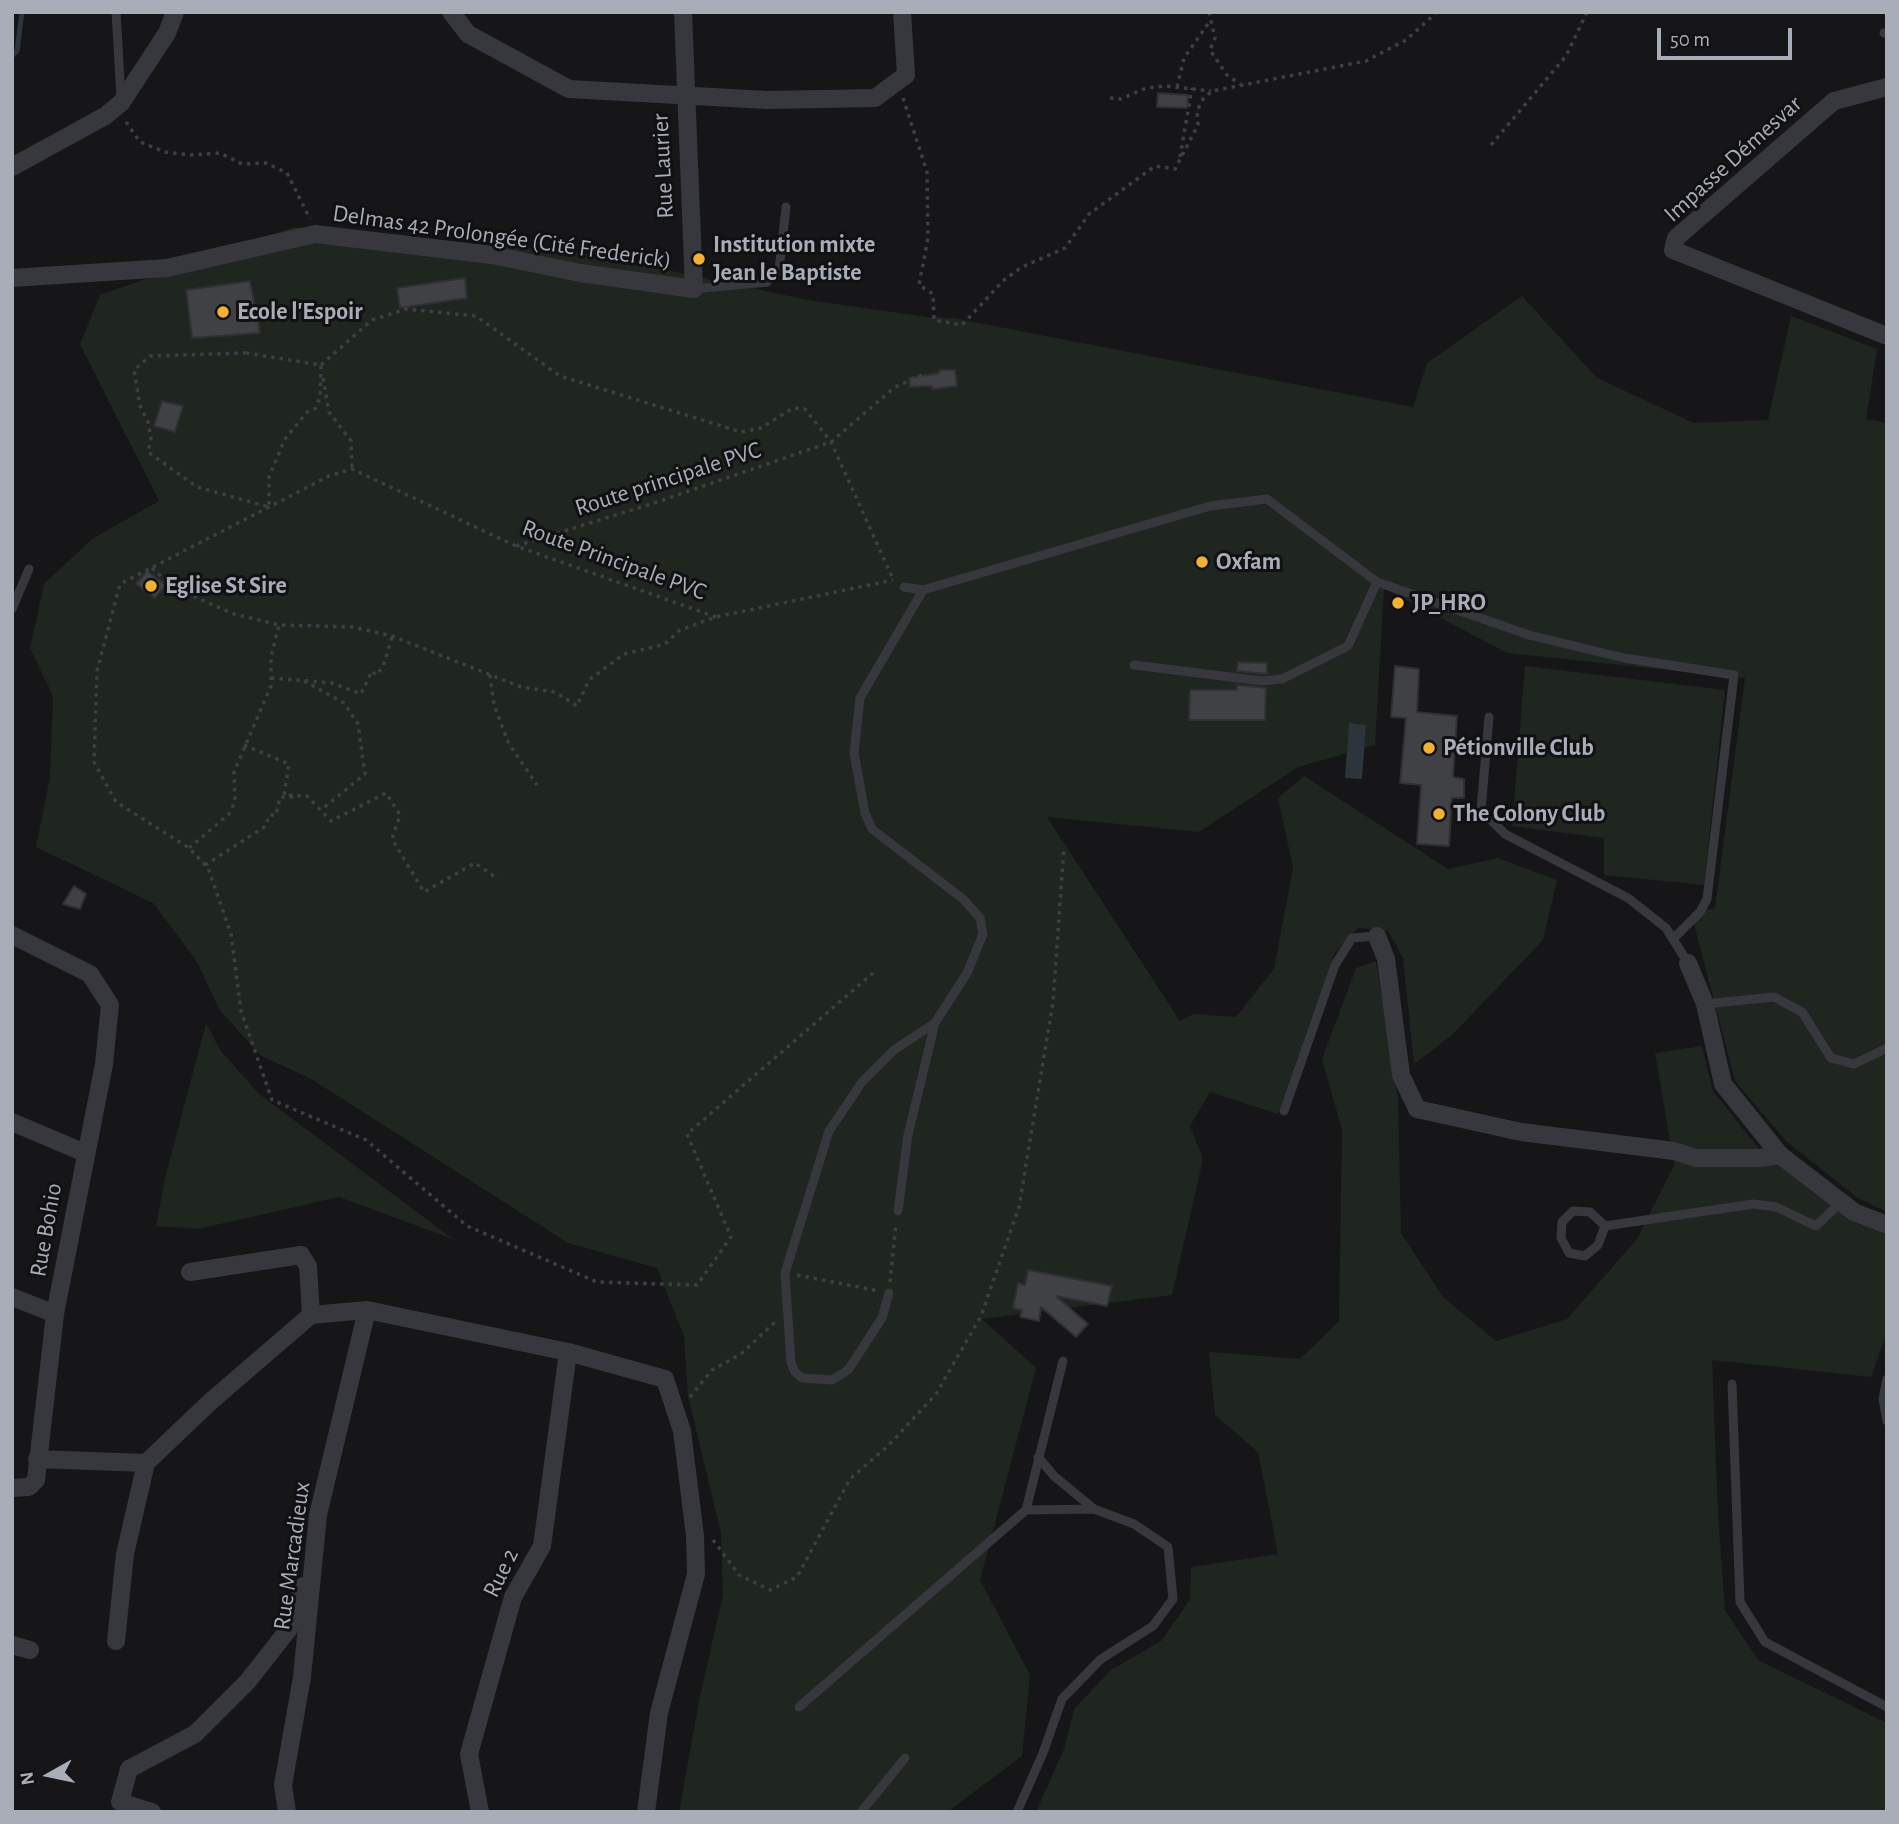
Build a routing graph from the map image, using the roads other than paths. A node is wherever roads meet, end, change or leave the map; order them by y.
1 (116, 12) edge
2 (176, 12) edge
3 (451, 12) edge
4 (682, 12) edge
5 (902, 12) edge
6 (1887, 87) edge
7 (684, 95) junction
8 (121, 103) junction
9 (12, 167) edge
10 (786, 207) dead end
11 (12, 278) edge
12 (694, 289) junction
13 (1887, 336) edge
14 (29, 569) dead end
15 (1377, 582) junction
16 (904, 587) road end
17 (923, 590) junction
18 (12, 609) edge
19 (1134, 665) dead end
20 (1489, 717) dead end
21 (12, 935) edge
22 (1377, 936) joint
23 (1674, 939) junction
24 (1688, 963) joint
25 (1704, 1004) junction
26 (935, 1023) junction
27 (1887, 1048) edge
28 (1284, 1111) dead end
29 (12, 1122) edge
30 (85, 1153) junction
31 (1780, 1155) junction
32 (1841, 1202) junction
33 (898, 1211) road end
34 (1887, 1225) edge
35 (1605, 1226) junction
36 (190, 1272) dead end
37 (889, 1293) road end
38 (12, 1297) edge
39 (367, 1310) junction
40 (55, 1314) junction
41 (311, 1315) junction
42 (568, 1352) junction
43 (1063, 1361) dead end
44 (1887, 1379) edge
45 (1732, 1384) dead end
46 (1887, 1421) edge
47 (1038, 1457) junction
48 (37, 1459) junction
49 (146, 1463) junction
50 (12, 1488) edge
51 (1094, 1509) junction
52 (1026, 1510) junction
53 (312, 1559) junction
54 (116, 1641) dead end
55 (799, 1707) dead end
56 (1887, 1707) edge
57 (905, 1758) dead end
58 (1016, 1811) edge
59 (152, 1812) edge
60 (288, 1812) edge
61 (480, 1812) edge
62 (646, 1812) edge
63 (861, 1812) edge

1 - 8 lane
2 - 8 street
3 - 7 street
4 - 7 street, Rue Laurier
5 - 7 street
6 - 13 street, Impasse Démesvar
7 - 12 street, Rue Laurier
8 - 9 street
10 - 12 lane
11 - 12 street, Delmas 42 Prolongée (Cité Frederick)
14 - 18 lane
15 - 17 lane
15 - 19 lane
15 - 23 lane
16 - 17 lane
17 - 26 lane
20 - 23 lane
21 - 30 street, Rue Bohio
22 - 28 lane
22 - 31 street
23 - 24 lane
24 - 25 street
25 - 27 lane
25 - 31 street
26 - 33 lane
26 - 37 lane
29 - 30 street
30 - 40 street, Rue Bohio
31 - 32 street
32 - 34 street
32 - 35 lane
35 - 35 lane
36 - 41 street
38 - 40 street
39 - 41 street
39 - 42 street
39 - 53 street, Rue Marcadieux
40 - 48 street, Rue Bohio
41 - 49 street
42 - 61 street, Rue 2
42 - 62 street
43 - 47 lane
44 - 46 lane
45 - 56 lane
47 - 51 lane
47 - 52 lane
48 - 49 street
48 - 50 street, Rue Bohio
49 - 54 street
51 - 52 lane
51 - 58 lane
52 - 55 lane
53 - 59 street
53 - 60 street, Rue Marcadieux
57 - 63 lane

